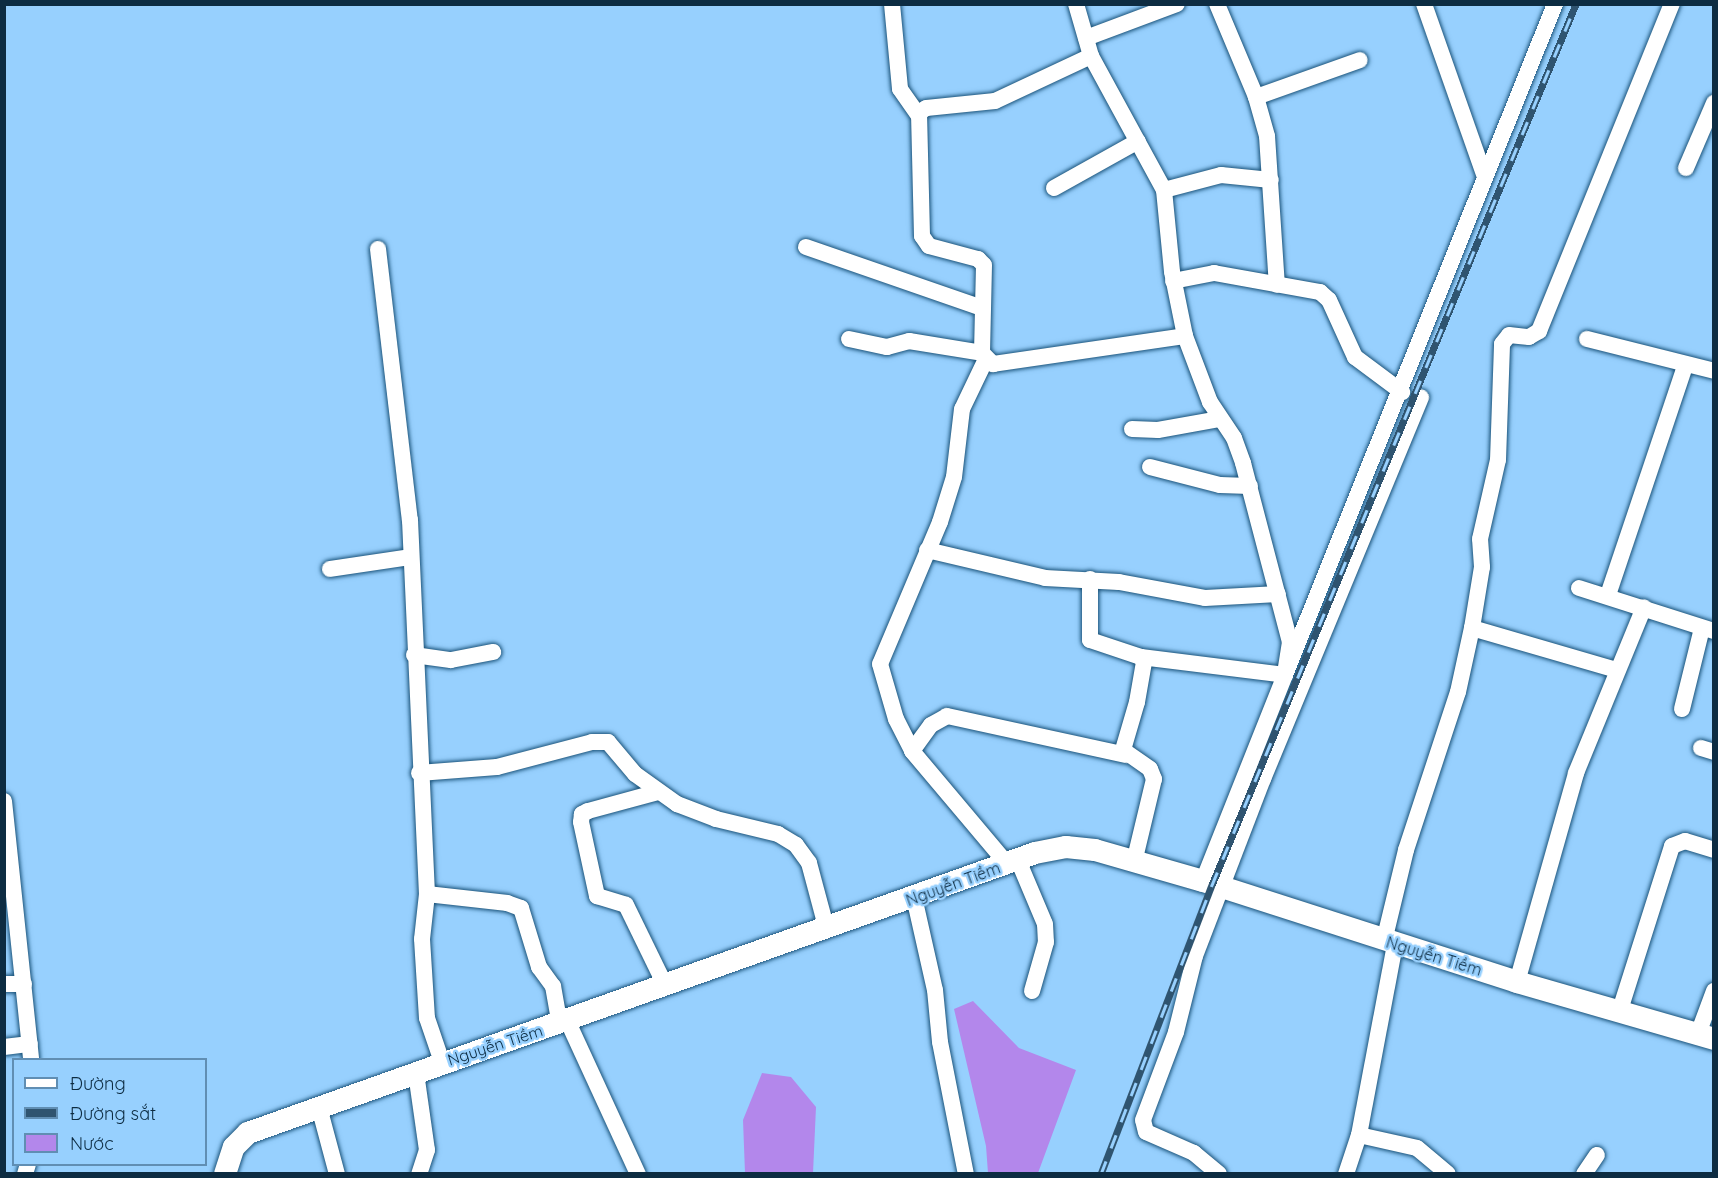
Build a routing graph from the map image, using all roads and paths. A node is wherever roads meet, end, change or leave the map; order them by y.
1 (892, 4) edge
2 (1076, 4) edge
3 (1177, 4) edge
4 (1217, 4) edge
5 (1424, 4) edge
6 (1555, 4) edge
7 (1672, 4) edge
8 (1086, 38) junction
9 (1091, 56) junction
10 (1360, 60) dead end
11 (1256, 97) junction
12 (1713, 103) edge
13 (918, 115) junction
14 (1138, 141) junction
15 (1686, 168) dead end
16 (1484, 174) junction
17 (1271, 180) junction
18 (1053, 188) dead end
19 (1164, 190) junction
20 (806, 247) dead end
21 (378, 249) dead end
22 (1173, 281) junction
23 (1277, 285) junction
24 (982, 308) junction
25 (1185, 336) junction
26 (849, 339) dead end
27 (1587, 339) dead end
28 (984, 356) junction
29 (1685, 366) junction
30 (1713, 371) edge
31 (1402, 392) junction
32 (1421, 398) dead end
33 (1220, 419) junction
34 (1132, 429) dead end
35 (1150, 467) dead end
36 (1250, 486) junction
37 (927, 550) junction
38 (410, 557) junction
39 (330, 569) dead end
40 (1090, 579) junction
41 (1579, 588) dead end
42 (1278, 594) junction
43 (1608, 596) junction
44 (1644, 607) junction
45 (1472, 628) junction
46 (1708, 630) edge
47 (493, 652) dead end
48 (414, 655) junction
49 (1141, 657) junction
50 (1617, 670) junction
51 (1285, 675) junction
52 (1682, 709) dead end
53 (912, 751) junction
54 (1126, 754) junction
55 (419, 773) junction
56 (658, 792) junction
57 (4, 801) edge
58 (1713, 850) edge
59 (1012, 862) junction
60 (1134, 862) junction
61 (8, 877) edge
62 (1212, 885) junction
63 (427, 894) junction
64 (914, 897) junction
65 (827, 930) junction
66 (1390, 942) junction
67 (1517, 982) junction
68 (4, 984) edge
69 (24, 984) junction
70 (666, 987) junction
71 (1032, 991) dead end
72 (1713, 991) edge
73 (1620, 1010) junction
74 (564, 1023) junction
75 (1706, 1036) edge
76 (4, 1047) edge
77 (30, 1052) edge
78 (442, 1062) junction
79 (416, 1073) junction
80 (318, 1107) junction
81 (1359, 1135) junction
82 (1597, 1155) dead end
83 (225, 1173) edge
84 (338, 1173) edge
85 (419, 1173) edge
86 (638, 1173) edge
87 (966, 1173) edge
88 (1219, 1173) edge
89 (1346, 1173) edge
90 (1448, 1173) edge
91 (1584, 1173) edge

1 - 13 street
2 - 8 street
3 - 8 street
4 - 11 street
5 - 16 street
6 - 16 street
7 - 45 street
8 - 9 street
9 - 13 street
9 - 14 street
10 - 11 street
11 - 17 street
12 - 15 street
13 - 24 street
14 - 18 street
14 - 19 street
16 - 31 street
17 - 19 street
17 - 23 street
19 - 22 street
20 - 24 street
21 - 38 street
22 - 23 street
22 - 25 street
23 - 31 street
24 - 28 street
25 - 28 street
25 - 33 street
26 - 28 street
27 - 29 street
28 - 37 street
29 - 30 street
29 - 43 street
31 - 51 street
32 - 62 street
33 - 34 street
33 - 36 street
35 - 36 street
36 - 42 street
37 - 40 street
37 - 53 street
38 - 39 street
38 - 48 street
40 - 42 street
40 - 49 street
41 - 43 street
42 - 51 street
43 - 44 street
44 - 46 street
44 - 50 street
45 - 50 street
45 - 66 street
46 - 52 street
47 - 48 street
48 - 55 street
49 - 51 street
49 - 54 street
50 - 67 street
51 - 62 street
53 - 54 street
53 - 59 street
54 - 60 street
55 - 56 street
55 - 63 street
56 - 65 street
56 - 70 street
57 - 61 street
58 - 73 street
59 - 60 street, Nguyễn Tiềm
59 - 64 street, Nguyễn Tiềm
59 - 71 street
60 - 62 street, Nguyễn Tiềm
61 - 69 street
62 - 66 street, Nguyễn Tiềm
62 - 88 street
63 - 74 street
63 - 78 street
64 - 65 street, Nguyễn Tiềm
64 - 87 street
65 - 70 street, Nguyễn Tiềm
66 - 67 street, Nguyễn Tiềm
66 - 81 street
67 - 73 street, Nguyễn Tiềm
68 - 69 street
69 - 77 street
70 - 74 street, Nguyễn Tiềm
72 - 75 street
73 - 75 street, Nguyễn Tiềm
74 - 78 street, Nguyễn Tiềm
74 - 86 street
76 - 77 street
78 - 79 street, Nguyễn Tiềm
79 - 80 street, Nguyễn Tiềm
79 - 85 street
80 - 83 street, Nguyễn Tiềm
80 - 84 street
81 - 89 street
81 - 90 street
82 - 91 street

